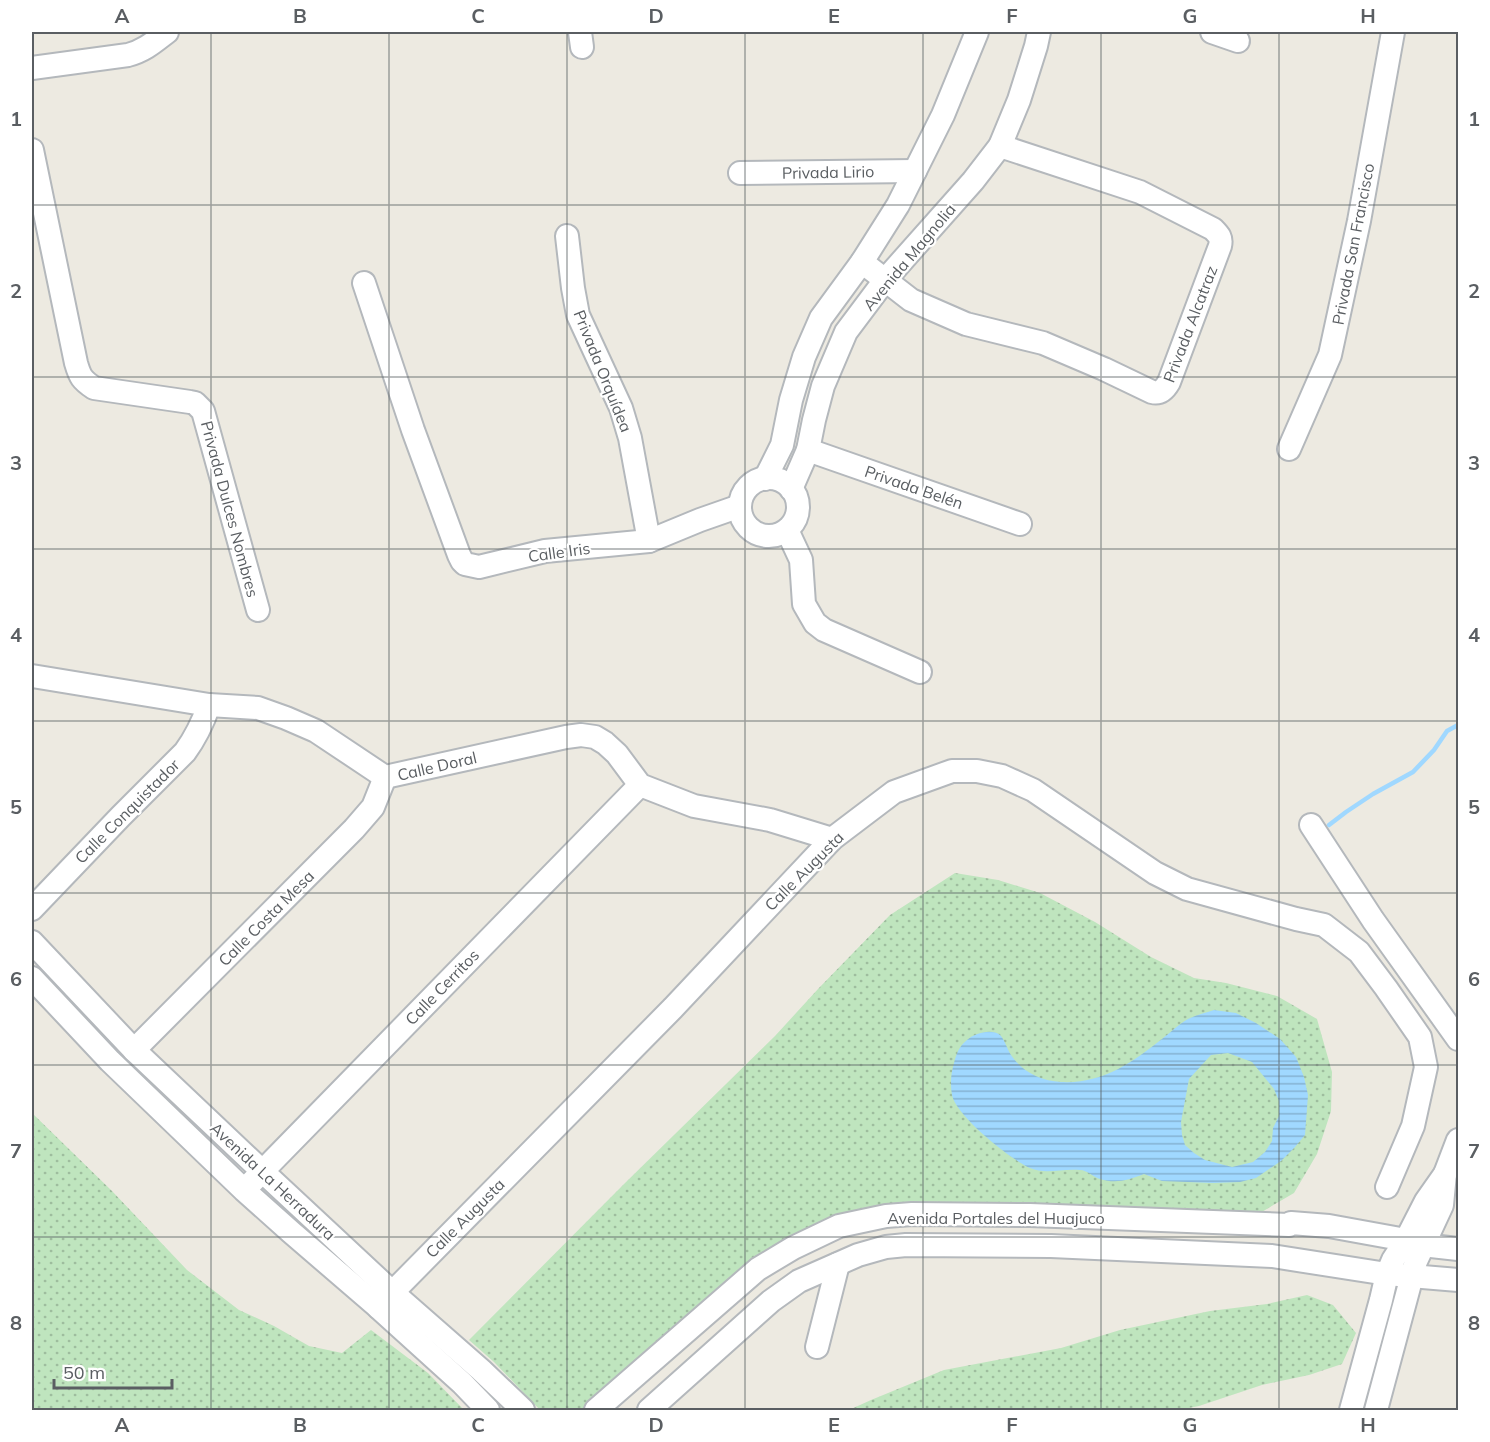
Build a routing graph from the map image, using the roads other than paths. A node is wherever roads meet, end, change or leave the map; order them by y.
1 (167, 32) edge
2 (977, 32) edge
3 (1039, 32) edge
4 (1212, 32) edge
5 (1393, 32) edge
6 (1238, 40) dead end
7 (32, 68) edge
8 (1000, 146) junction
9 (32, 150) edge
10 (915, 171) junction
11 (740, 173) dead end
12 (567, 236) dead end
13 (862, 262) junction
14 (885, 280) junction
15 (364, 283) dead end
16 (1289, 449) dead end
17 (808, 450) junction
18 (765, 479) junction
19 (791, 489) junction
20 (740, 506) junction
21 (1020, 524) dead end
22 (787, 530) junction
23 (650, 541) junction
24 (258, 610) dead end
25 (920, 672) dead end
26 (32, 676) edge
27 (209, 705) junction
28 (385, 777) junction
29 (640, 785) junction
30 (1311, 825) dead end
31 (832, 839) junction
32 (32, 909) edge
33 (32, 942) edge
34 (32, 978) edge
35 (1458, 1039) edge
36 (134, 1050) junction
37 (1458, 1140) edge
38 (262, 1171) junction
39 (1387, 1187) dead end
40 (244, 1190) junction
41 (1442, 1205) edge
42 (1288, 1225) junction
43 (1414, 1242) junction
44 (1458, 1249) edge
45 (1286, 1258) junction
46 (838, 1264) junction
47 (1387, 1274) junction
48 (1412, 1276) junction
49 (1458, 1280) edge
50 (385, 1299) junction
51 (817, 1347) dead end
52 (488, 1410) edge
53 (523, 1410) edge
54 (596, 1410) edge
55 (649, 1410) edge
56 (1351, 1410) edge
57 (1376, 1410) edge

1 - 7 street
2 - 10 street, Avenida Magnolia
3 - 8 street, Avenida Magnolia
4 - 6 street
5 - 16 street, Privada San Francisco
8 - 14 street, Avenida Magnolia
8 - 14 street, Privada Alcatraz
9 - 24 street, Privada Dulces Nombres
10 - 11 street, Privada Lirio
10 - 13 street, Avenida Magnolia
12 - 23 street, Privada Orquídea
13 - 14 street, Privada Alcatraz
13 - 18 street, Avenida Magnolia
14 - 17 street, Avenida Magnolia
15 - 23 street, Calle Iris
17 - 19 street, Avenida Magnolia
17 - 21 street, Privada Belén
18 - 19 street
18 - 20 street
19 - 22 street
20 - 22 street
20 - 23 street, Calle Iris
22 - 25 street
26 - 27 street, Calle Doral
27 - 28 street, Calle Doral
27 - 32 street, Calle Conquistador
28 - 29 street, Calle Doral
28 - 36 street, Calle Costa Mesa
29 - 31 street
29 - 38 street, Calle Cerritos
30 - 35 street
31 - 39 street, Calle Augusta
31 - 50 street, Calle Augusta
33 - 36 street, Avenida La Herradura
34 - 40 street, Avenida La Herradura
36 - 38 street, Avenida La Herradura
37 - 41 street
38 - 40 street, Calle Cerritos
38 - 50 street, Avenida La Herradura
40 - 50 street, Avenida La Herradura
41 - 43 street
42 - 43 street, Avenida Portales del Huajuco
42 - 45 street
42 - 54 street, Avenida Portales del Huajuco
43 - 44 street, Avenida Portales del Huajuco
43 - 47 street
43 - 48 street
45 - 46 street, Avenida Portales del Huajuco
45 - 47 street, Avenida Portales del Huajuco
46 - 51 street
46 - 55 street, Avenida Portales del Huajuco
47 - 48 street, Avenida Portales del Huajuco
47 - 56 street
48 - 49 street, Avenida Portales del Huajuco
48 - 57 street
50 - 52 street, Avenida La Herradura
50 - 53 street, Avenida La Herradura

